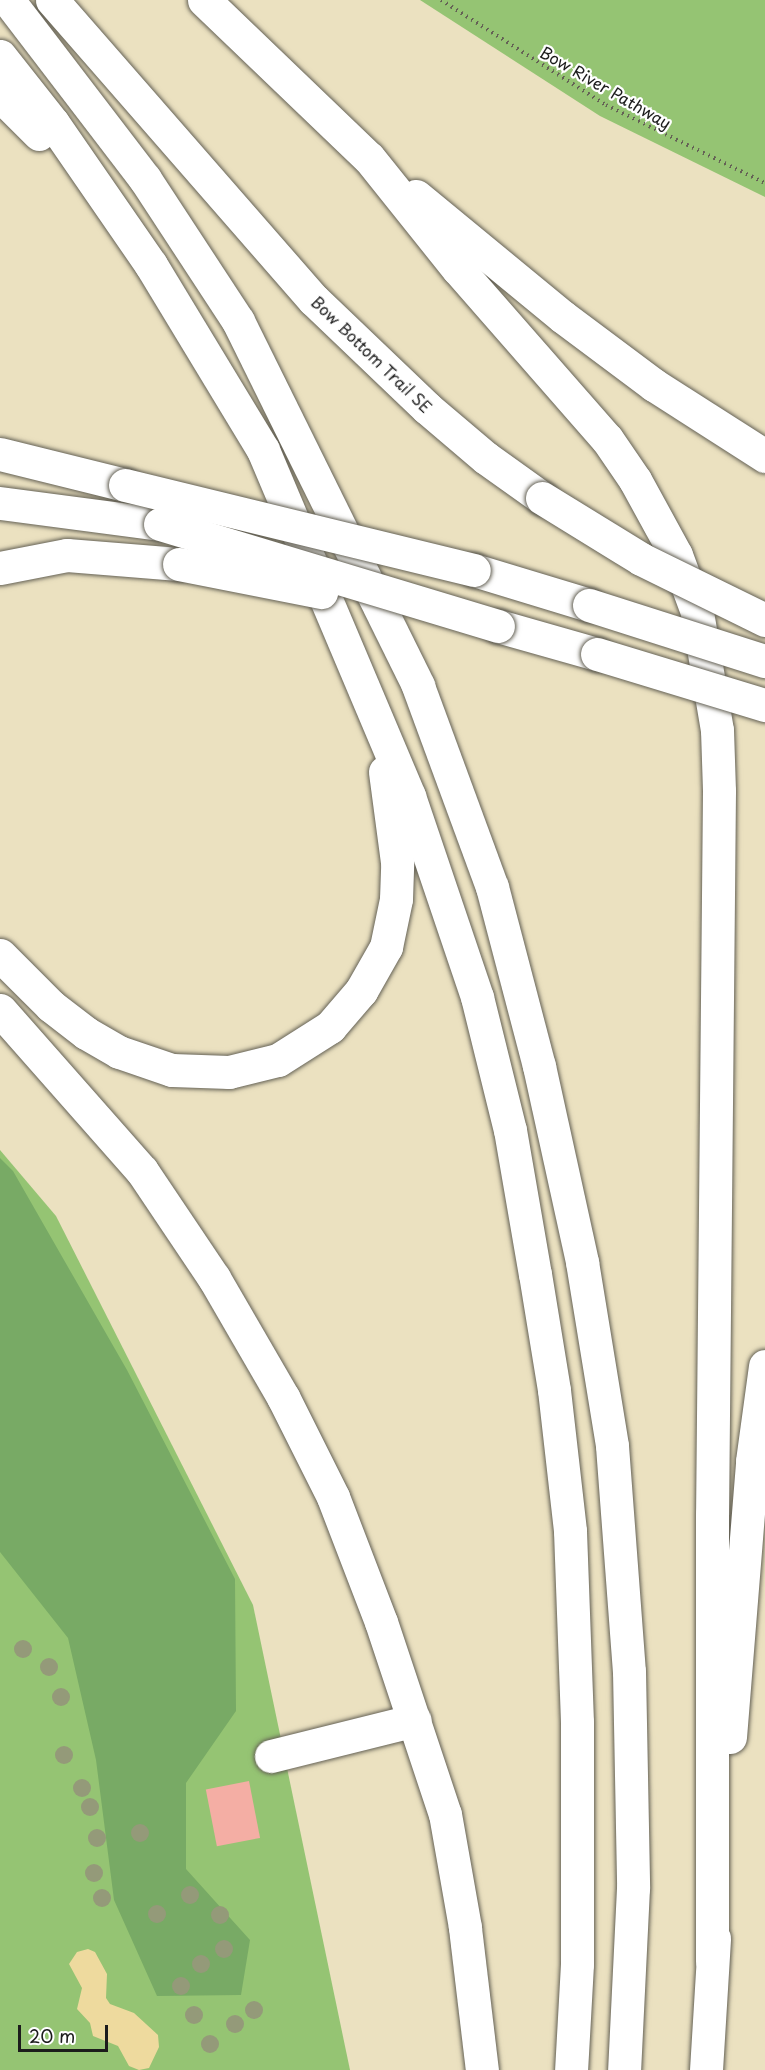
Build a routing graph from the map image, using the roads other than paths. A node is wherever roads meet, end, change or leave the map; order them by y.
1 (8, 0) edge
2 (52, 0) edge
3 (204, 0) edge
4 (0, 56) edge
5 (0, 95) edge
6 (369, 158) junction
7 (100, 196) junction
8 (0, 454) edge
9 (765, 456) edge
10 (0, 503) edge
11 (0, 568) edge
12 (765, 620) edge
13 (498, 626) junction
14 (765, 662) edge
15 (765, 705) edge
16 (378, 726) junction
17 (0, 955) edge
18 (0, 1010) edge
19 (765, 1366) edge
20 (415, 1720) junction
21 (271, 1756) dead end
22 (712, 1961) junction
23 (482, 2070) edge
24 (571, 2070) edge
25 (624, 2070) edge
26 (706, 2070) edge

1 - 25 main road
2 - 12 main road, Bow Bottom Trail SE, bridge
3 - 6 main road
4 - 7 main road
5 - 7 main road
6 - 9 main road
6 - 22 main road
7 - 16 main road
8 - 14 main road, bridge
10 - 13 main road, bridge
11 - 13 main road, bridge
13 - 15 main road, bridge
16 - 17 main road
16 - 24 main road
18 - 20 main road
19 - 22 main road
20 - 21 main road
20 - 23 main road
22 - 26 main road

